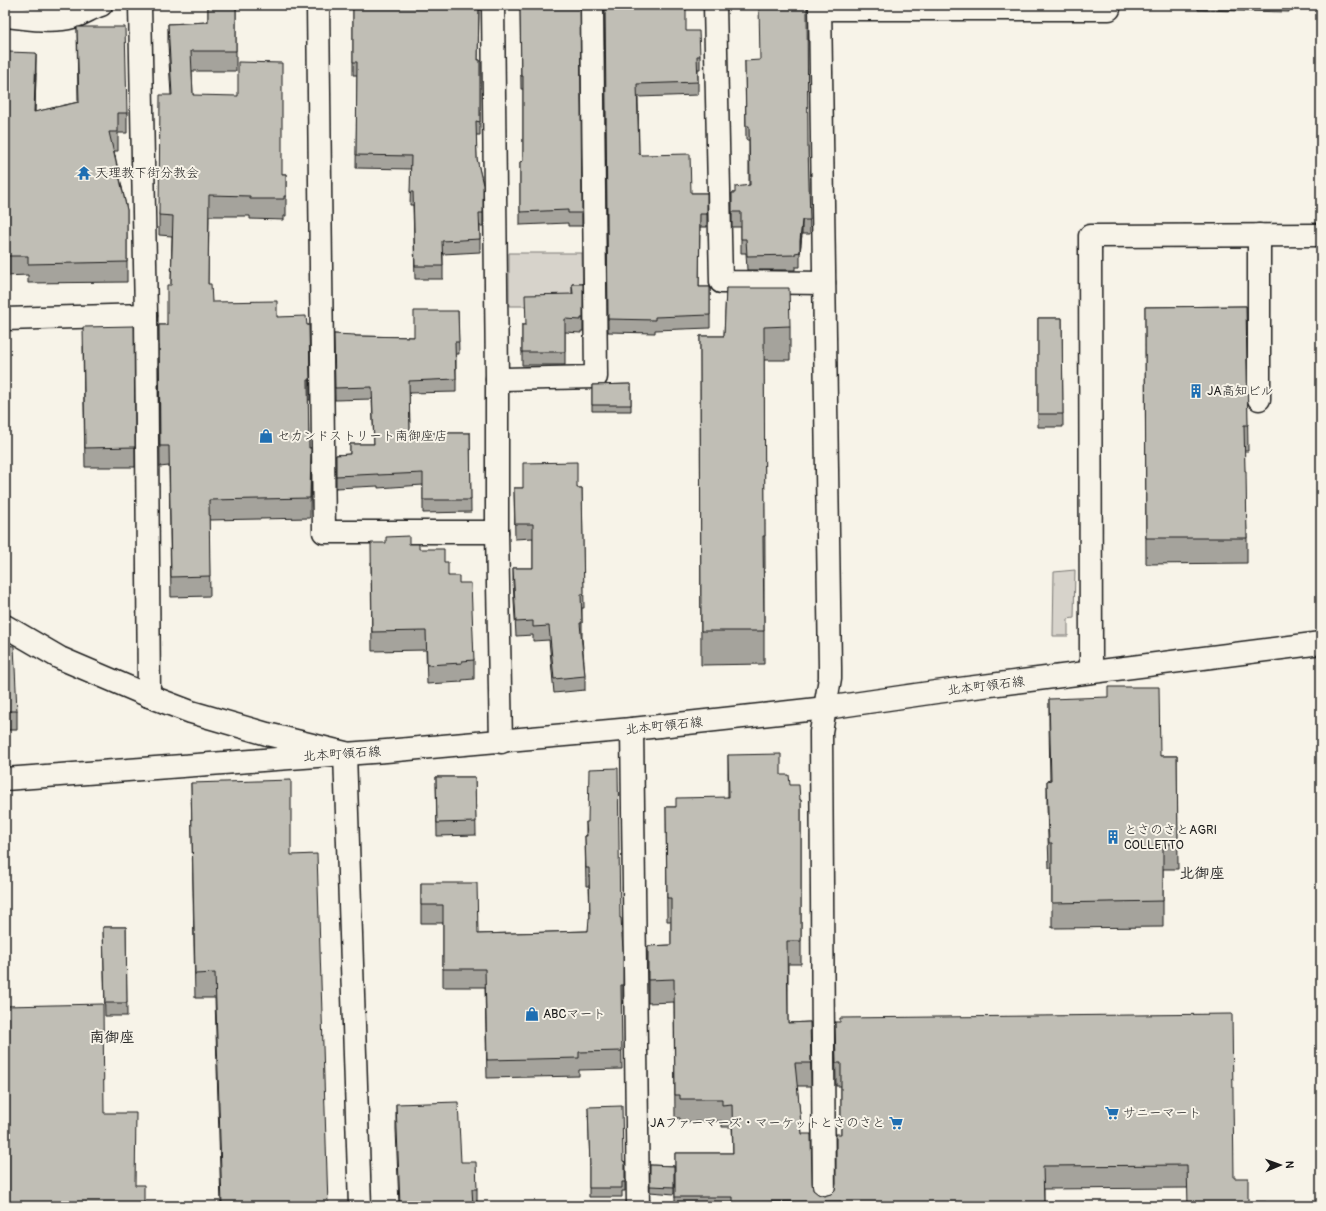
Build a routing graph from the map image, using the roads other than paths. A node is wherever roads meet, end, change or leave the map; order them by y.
1 (140, 5) edge
2 (318, 5) edge
3 (493, 5) edge
4 (592, 5) edge
5 (715, 5) edge
6 (1109, 5) edge
7 (96, 6) edge
8 (820, 7) edge
9 (5, 16) edge
10 (1259, 235) junction
11 (1321, 235) edge
12 (824, 283) junction
13 (146, 315) junction
14 (5, 319) edge
15 (497, 379) junction
16 (1259, 399) dead end
17 (497, 532) junction
18 (5, 626) edge
19 (1321, 643) edge
20 (1091, 672) junction
21 (149, 696) junction
22 (826, 708) junction
23 (632, 729) junction
24 (500, 742) junction
25 (345, 753) junction
26 (5, 779) edge
27 (360, 1206) edge
28 (638, 1206) edge
29 (824, 1206) edge

1 - 13 street
2 - 17 street
3 - 15 street
4 - 15 street
5 - 12 street
6 - 8 street
7 - 9 street
8 - 12 street
10 - 11 street
10 - 16 street
10 - 20 street
12 - 22 street
13 - 14 street
13 - 21 street
15 - 17 street
17 - 24 street
18 - 21 street
19 - 20 street, 北本町領石線
20 - 22 street, 北本町領石線
21 - 25 street
22 - 23 street, 北本町領石線
22 - 29 street
23 - 24 street, 北本町領石線
23 - 28 street
24 - 25 street, 北本町領石線
25 - 26 street, 北本町領石線
25 - 27 street

